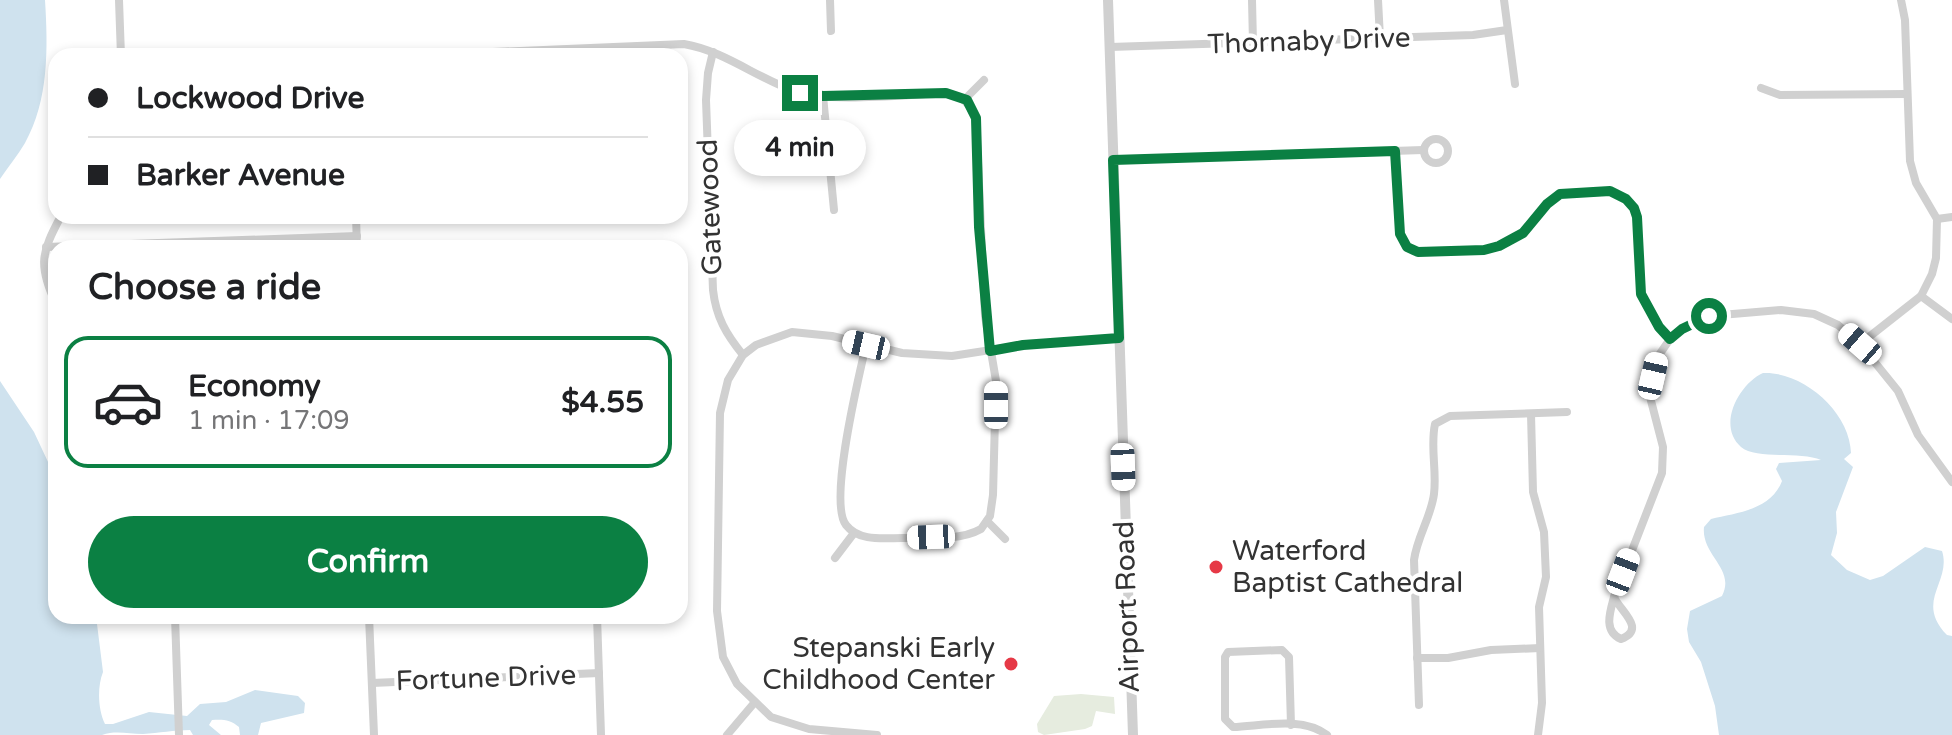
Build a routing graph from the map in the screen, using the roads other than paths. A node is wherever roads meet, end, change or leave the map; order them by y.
1 (119, 0) edge
2 (830, 0) edge
3 (1108, 0) edge
4 (1252, 0) edge
5 (1378, 0) edge
6 (1504, 0) edge
7 (1901, 0) edge
8 (1507, 30) junction
9 (831, 31) dead end
10 (1380, 38) junction
11 (1253, 43) junction
12 (1110, 47) junction
13 (121, 48) edge
14 (589, 48) edge
15 (713, 52) junction
16 (984, 80) dead end
17 (1515, 84) dead end
18 (1761, 88) dead end
19 (1907, 94) junction
20 (823, 96) junction
21 (965, 99) junction
22 (1423, 150) dead end
23 (1395, 151) junction
24 (1113, 160) junction
25 (834, 210) dead end
26 (1952, 217) edge
27 (1937, 219) junction
28 (356, 224) edge
29 (357, 236) junction
30 (244, 240) edge
31 (357, 240) edge
32 (48, 243) edge
33 (46, 247) joint
34 (48, 283) edge
35 (1921, 296) junction
36 (1952, 319) edge
37 (1119, 338) junction
38 (1670, 339) junction
39 (1860, 344) junction
40 (866, 345) junction
41 (990, 351) junction
42 (743, 355) junction
43 (1567, 412) dead end
44 (1531, 414) junction
45 (1952, 482) edge
46 (987, 521) junction
47 (854, 533) junction
48 (1005, 539) dead end
49 (835, 558) dead end
50 (1614, 597) junction
51 (175, 624) edge
52 (369, 624) edge
53 (597, 624) edge
54 (1540, 648) junction
55 (1417, 658) junction
56 (599, 673) junction
57 (372, 683) junction
58 (755, 702) junction
59 (1419, 705) dead end
60 (1291, 725) junction
61 (179, 734) edge
62 (374, 735) edge
63 (601, 735) edge
64 (727, 735) edge
65 (877, 735) edge
66 (1133, 735) edge
67 (1327, 735) edge
68 (1538, 735) edge

1 - 13 street
2 - 9 street
3 - 12 street, Airport Road
4 - 11 street
5 - 10 street
6 - 8 street
7 - 19 street
8 - 10 street, Thornaby Drive
8 - 17 street
10 - 11 street, Thornaby Drive
11 - 12 street, Thornaby Drive
12 - 24 street, Airport Road
14 - 15 street
15 - 20 street
15 - 42 street, Gatewood
16 - 21 street
18 - 19 street
19 - 27 street
20 - 21 street
20 - 25 street
21 - 41 street
22 - 23 street
23 - 24 street
23 - 38 street
24 - 37 street, Airport Road
26 - 27 street
27 - 35 street
28 - 29 street
29 - 30 street
29 - 31 street
32 - 33 street
33 - 34 street
35 - 36 street
35 - 39 street
37 - 41 street
37 - 66 street, Airport Road
38 - 39 street
38 - 50 street
39 - 45 street
40 - 41 street
40 - 42 street
40 - 47 street
41 - 46 street
42 - 58 street
43 - 44 street
44 - 54 street
44 - 55 street
46 - 47 street
46 - 48 street
47 - 49 street
50 - 50 street
51 - 61 street
52 - 57 street
53 - 56 street
54 - 55 street
54 - 68 street
55 - 59 street
56 - 57 street, Fortune Drive
56 - 63 street
57 - 62 street
58 - 64 street
58 - 65 street
60 - 60 street
60 - 67 street

